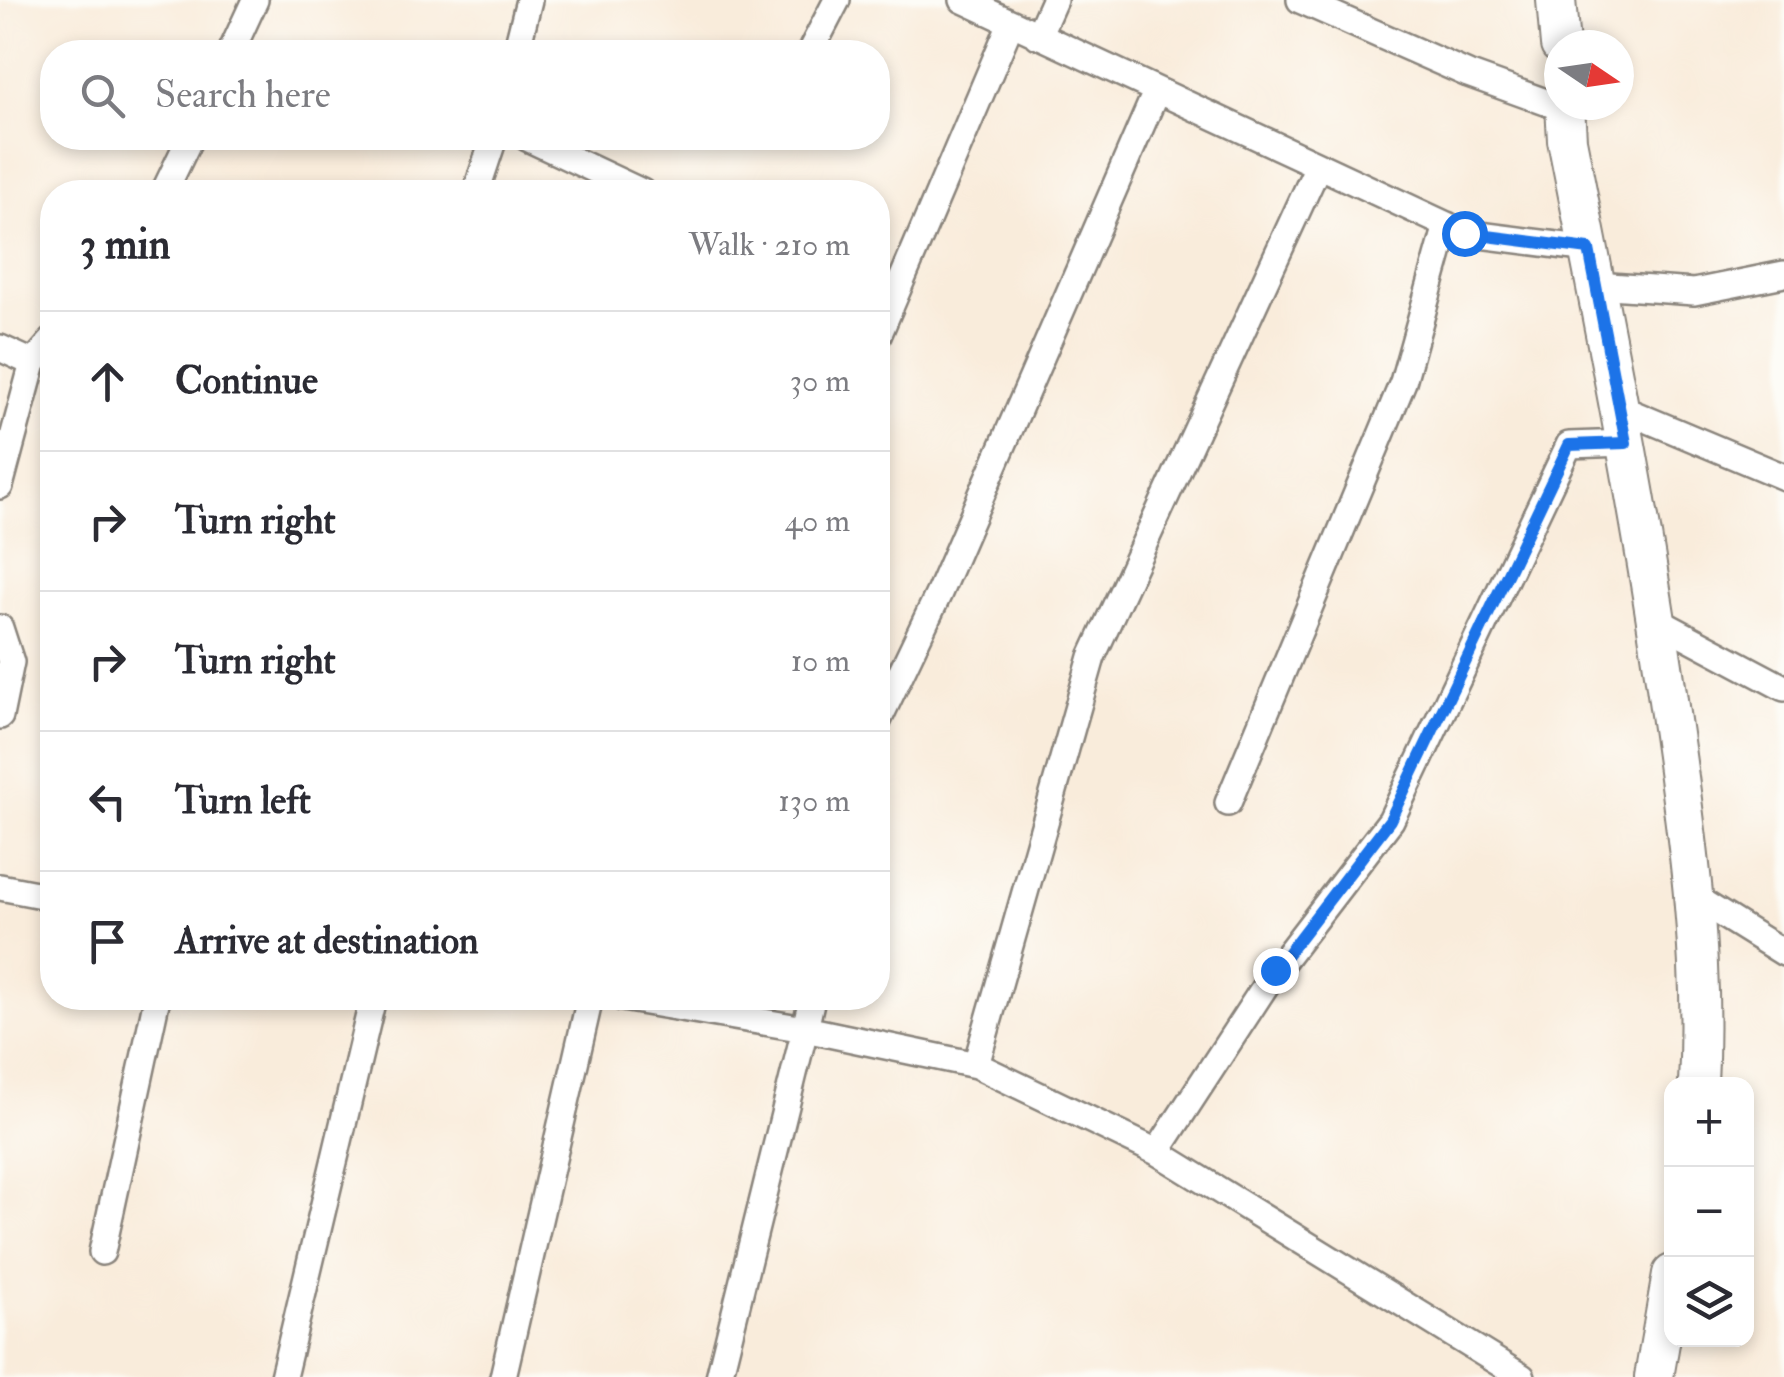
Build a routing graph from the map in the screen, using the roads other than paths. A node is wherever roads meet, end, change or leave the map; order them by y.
1 (255, 0) edge
2 (529, 0) edge
3 (836, 0) edge
4 (963, 0) edge
5 (1054, 0) edge
6 (1300, 0) edge
7 (1556, 0) edge
8 (1011, 23) junction
9 (1559, 30) edge
10 (1038, 36) junction
11 (236, 40) edge
12 (519, 40) edge
13 (816, 40) edge
14 (1156, 92) junction
15 (1544, 100) edge
16 (1567, 120) edge
17 (184, 150) edge
18 (490, 150) edge
19 (553, 150) edge
20 (1318, 166) junction
21 (170, 180) edge
22 (480, 180) edge
23 (616, 180) edge
24 (1447, 226) junction
25 (1592, 267) junction
26 (1784, 274) edge
27 (890, 307) edge
28 (0, 348) edge
29 (40, 354) edge
30 (32, 362) junction
31 (1623, 426) junction
32 (1784, 478) edge
33 (0, 486) edge
34 (1656, 620) junction
35 (0, 628) edge
36 (1784, 688) edge
37 (890, 696) edge
38 (0, 716) edge
39 (1228, 803) dead end
40 (0, 887) edge
41 (40, 895) edge
42 (1696, 899) junction
43 (1784, 953) edge
44 (154, 1010) edge
45 (370, 1010) edge
46 (587, 1010) edge
47 (693, 1010) edge
48 (809, 1010) edge
49 (805, 1029) junction
50 (976, 1065) junction
51 (1698, 1077) edge
52 (1157, 1152) junction
53 (102, 1252) dead end
54 (1664, 1320) edge
55 (283, 1377) edge
56 (503, 1377) edge
57 (719, 1377) edge
58 (1522, 1377) edge
59 (1654, 1377) edge

1 - 11 street
2 - 12 street
3 - 13 street
4 - 8 street
5 - 10 street
6 - 15 street
7 - 9 main road
8 - 10 street
8 - 27 street
10 - 14 street
14 - 20 street
14 - 37 street
16 - 25 main road
17 - 21 street
18 - 22 street
19 - 23 street
20 - 24 street
20 - 50 street
24 - 25 street
24 - 39 street
25 - 26 street
25 - 31 main road
28 - 30 street
29 - 30 street
30 - 33 street
31 - 32 street
31 - 34 main road
31 - 52 street
34 - 36 street
34 - 42 main road
35 - 38 street
40 - 41 street
42 - 43 street
42 - 51 main road
44 - 53 street
45 - 55 street
46 - 56 street
47 - 49 street
48 - 49 street
49 - 50 street
49 - 57 street
50 - 52 street
52 - 58 street
54 - 59 main road

